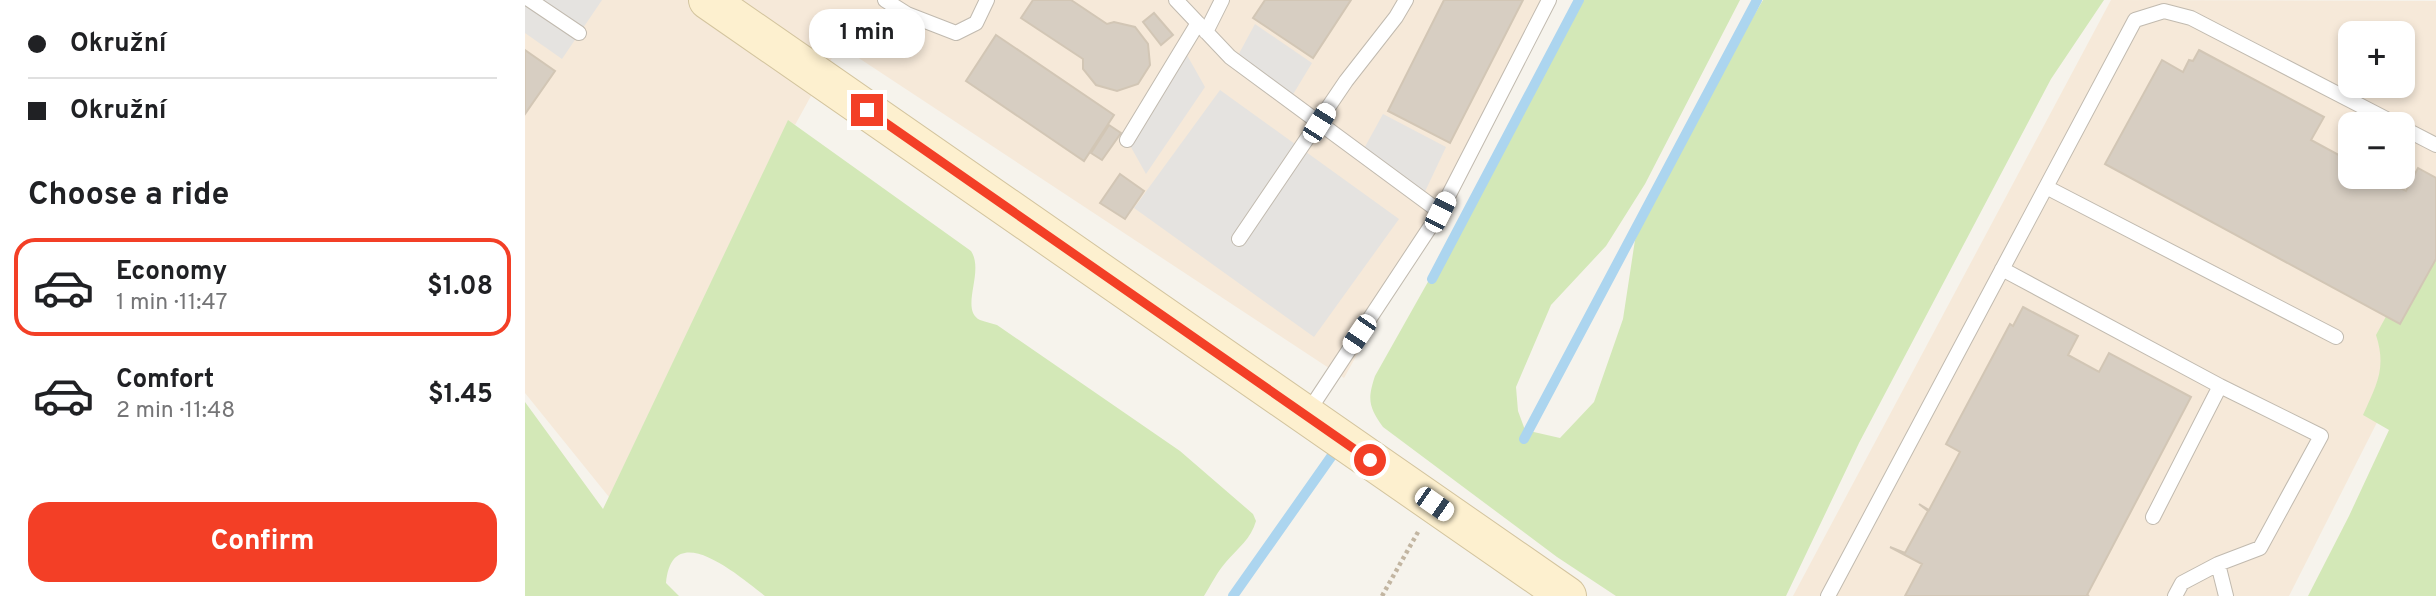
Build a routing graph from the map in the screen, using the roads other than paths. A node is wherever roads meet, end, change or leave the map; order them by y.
1 (530, 0) edge
2 (708, 0) edge
3 (885, 0) edge
4 (987, 0) edge
5 (1176, 0) edge
6 (1222, 0) edge
7 (1406, 0) edge
8 (1549, 0) edge
9 (1202, 27) junction
10 (579, 33) dead end
11 (2373, 112) edge
12 (1319, 123) junction
13 (2415, 134) edge
14 (1127, 140) dead end
15 (2436, 145) edge
16 (2046, 187) junction
17 (1440, 212) junction
18 (1239, 239) dead end
19 (2002, 269) junction
20 (2336, 338) dead end
21 (2220, 386) junction
22 (1306, 415) junction
23 (2153, 517) dead end
24 (2218, 564) junction
25 (1567, 596) edge
26 (1828, 596) edge
27 (2175, 596) edge
28 (2226, 596) edge

1 - 10 lane
2 - 22 main road
3 - 4 lane
5 - 9 lane
6 - 9 lane
7 - 12 lane
8 - 17 lane
9 - 12 lane
9 - 14 lane
11 - 16 lane
12 - 17 lane
12 - 18 lane
13 - 15 lane
16 - 19 lane
16 - 20 lane
17 - 22 lane
19 - 21 lane
19 - 26 lane
21 - 23 lane
21 - 24 lane
22 - 25 main road
24 - 27 lane
24 - 28 lane

